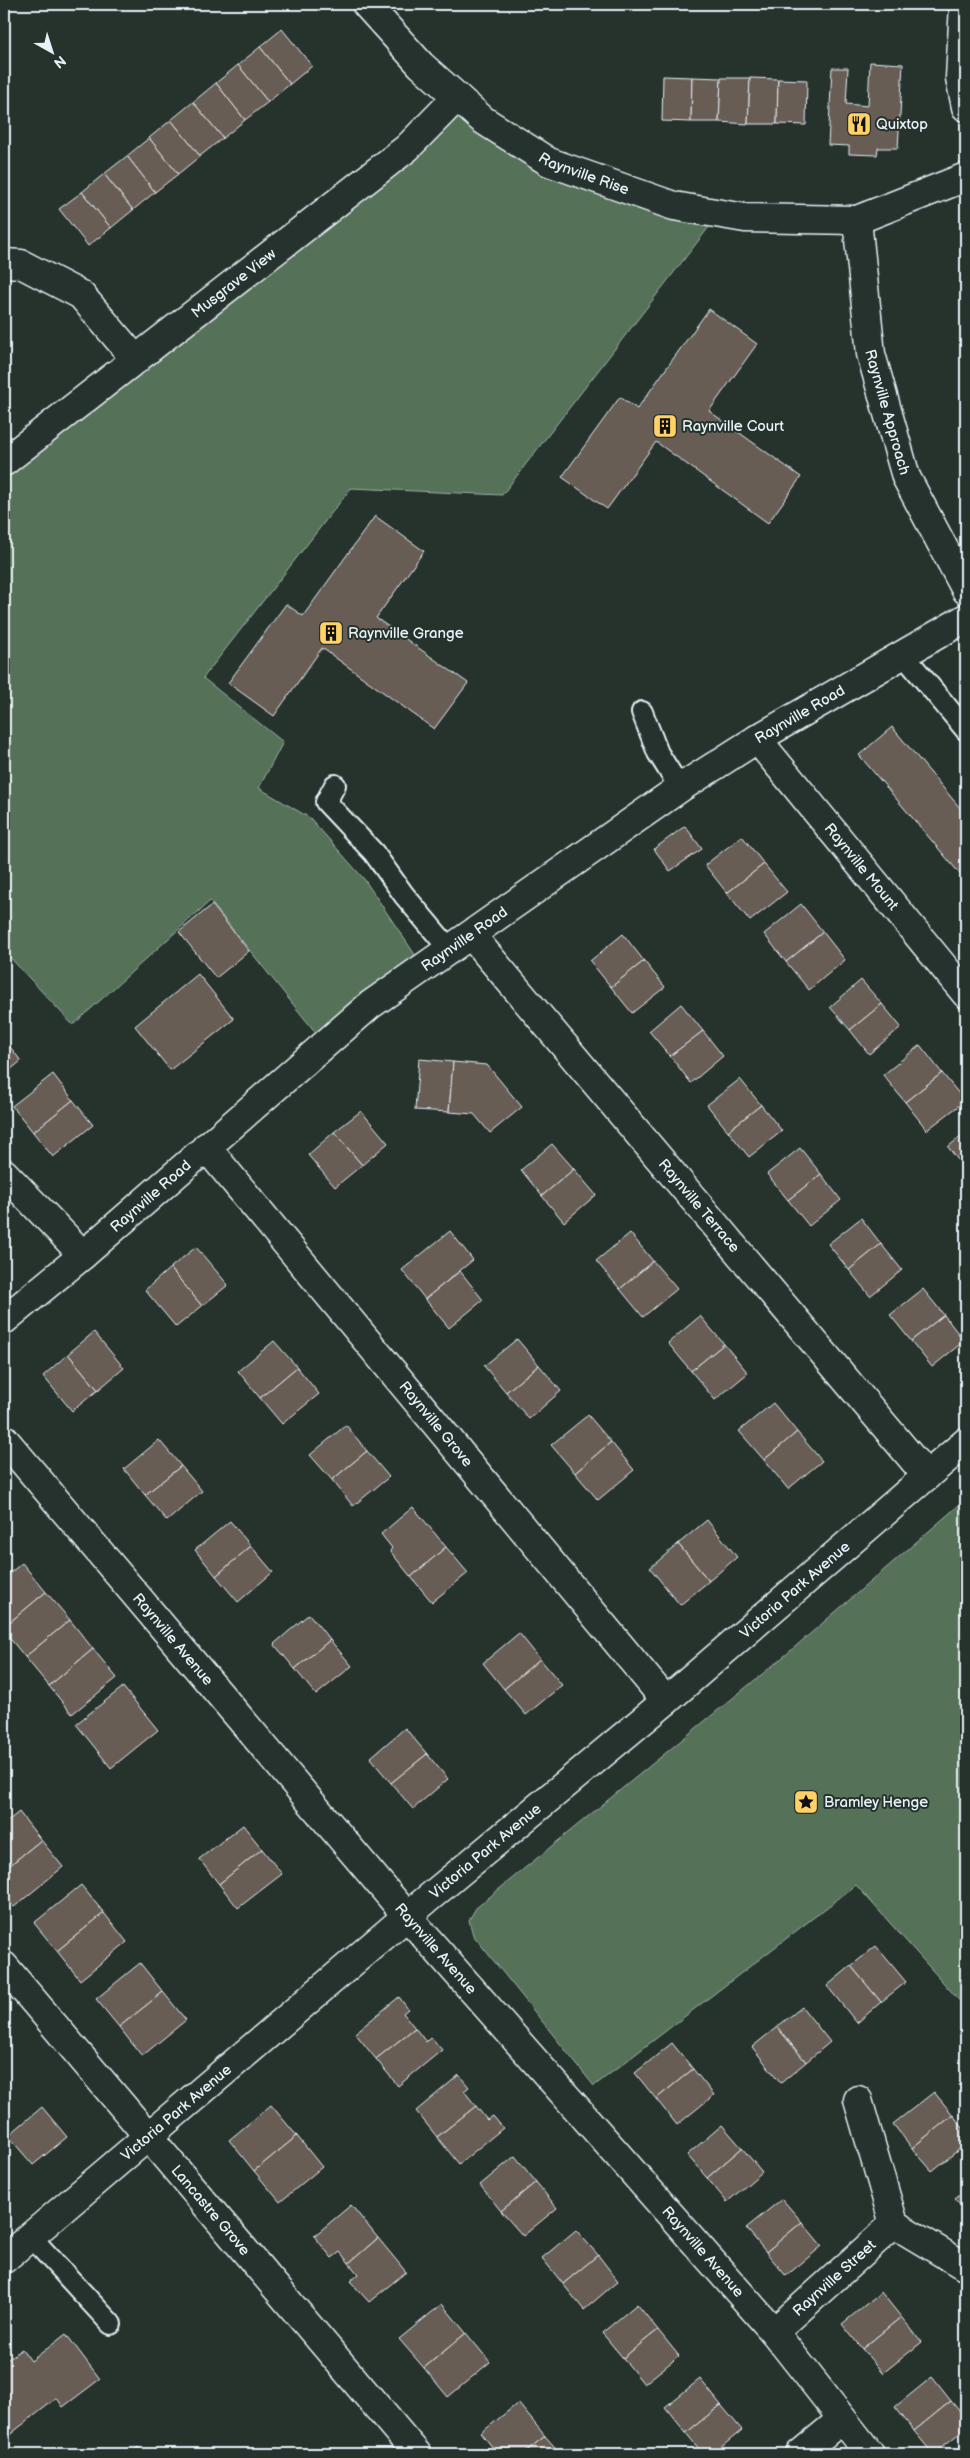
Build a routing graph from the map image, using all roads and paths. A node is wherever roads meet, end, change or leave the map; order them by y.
1 (366, 4) edge
2 (964, 4) edge
3 (457, 97) junction
4 (966, 106) edge
5 (966, 177) edge
6 (857, 220) junction
7 (4, 264) edge
8 (136, 360) junction
9 (4, 462) edge
10 (966, 590) edge
11 (966, 618) edge
12 (902, 653) junction
13 (642, 712) dead end
14 (966, 730) edge
15 (757, 739) junction
16 (335, 785) dead end
17 (680, 788) junction
18 (461, 943) junction
19 (966, 994) edge
20 (206, 1147) junction
21 (4, 1173) edge
22 (83, 1255) junction
23 (4, 1320) edge
24 (4, 1439) edge
25 (966, 1442) edge
26 (927, 1476) junction
27 (666, 1701) junction
28 (407, 1916) junction
29 (4, 1966) edge
30 (858, 2100) dead end
31 (149, 2137) junction
32 (894, 2224) junction
33 (31, 2236) junction
34 (4, 2259) edge
35 (966, 2267) edge
36 (111, 2324) dead end
37 (774, 2332) junction
38 (842, 2420) junction
39 (417, 2454) edge
40 (800, 2454) edge
41 (870, 2454) edge

1 - 3 street, Raynville Rise
2 - 4 street
3 - 6 street, Raynville Rise
3 - 8 street, Musgrave View
5 - 6 street
6 - 10 street, Raynville Approach
7 - 8 street
8 - 9 street, Musgrave View
11 - 12 street, Raynville Road
12 - 14 lane
12 - 15 street, Raynville Road
13 - 17 lane
15 - 17 street, Raynville Road
15 - 19 street, Raynville Mount
16 - 18 lane
17 - 18 street, Raynville Road
18 - 20 street, Raynville Road
18 - 26 street, Raynville Terrace
20 - 22 street, Raynville Road
20 - 27 street, Raynville Grove
21 - 22 street
22 - 23 street, Raynville Road
24 - 28 street, Raynville Avenue
25 - 26 street, Victoria Park Avenue
26 - 27 street, Victoria Park Avenue
27 - 28 street, Victoria Park Avenue
28 - 31 street, Victoria Park Avenue
28 - 37 street, Raynville Avenue
29 - 31 street, Lancastre Grove
30 - 32 street
31 - 33 street, Victoria Park Avenue
31 - 39 street, Lancastre Grove
32 - 35 street
32 - 37 street, Raynville Street
33 - 34 street, Victoria Park Avenue
33 - 36 lane
37 - 38 street, Raynville Avenue
38 - 40 street
38 - 41 street, Raynville Avenue

